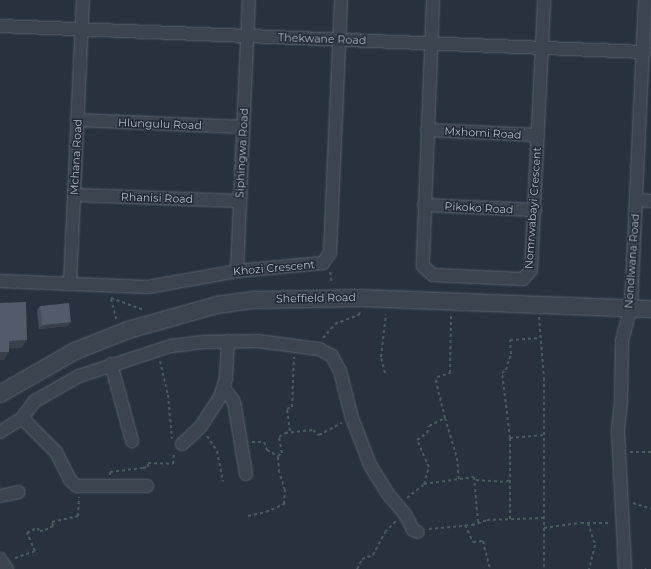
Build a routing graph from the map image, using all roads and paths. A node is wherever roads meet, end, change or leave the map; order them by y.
1 (83, 0) edge
2 (249, 0) edge
3 (341, 0) edge
4 (433, 0) edge
5 (544, 0) edge
6 (645, 0) edge
7 (0, 26) edge
8 (82, 29) junction
9 (248, 36) junction
10 (339, 40) junction
11 (430, 44) junction
12 (543, 48) junction
13 (644, 52) junction
14 (77, 120) junction
15 (243, 127) junction
16 (427, 130) junction
17 (538, 135) junction
18 (74, 195) junction
19 (637, 200) junction
20 (240, 201) junction
21 (651, 201) edge
22 (424, 205) junction
23 (535, 210) junction
24 (237, 271) junction
25 (0, 281) edge
26 (70, 284) junction
27 (98, 285) junction
28 (111, 299) junction
29 (631, 308) junction
30 (360, 309) dead end
31 (651, 309) edge
32 (387, 310) dead end
33 (147, 311) dead end
34 (450, 314) dead end
35 (539, 316) dead end
36 (117, 321) dead end
37 (540, 338) junction
38 (228, 341) junction
39 (296, 346) junction
40 (319, 349) junction
41 (151, 351) junction
42 (111, 364) junction
43 (385, 373) dead end
44 (224, 388) junction
45 (0, 394) edge
46 (22, 418) junction
47 (352, 418) junction
48 (445, 418) junction
49 (201, 426) junction
50 (238, 431) junction
51 (290, 431) junction
52 (0, 432) edge
53 (543, 435) junction
54 (510, 438) junction
55 (132, 441) dead end
56 (182, 444) junction
57 (618, 452) junction
58 (651, 452) edge
59 (278, 456) junction
60 (246, 474) dead end
61 (460, 479) junction
62 (510, 479) junction
63 (476, 480) junction
64 (223, 481) dead end
65 (424, 484) junction
66 (77, 486) junction
67 (147, 486) dead end
68 (110, 487) junction
69 (19, 492) dead end
70 (0, 496) edge
71 (620, 501) junction
72 (651, 509) edge
73 (402, 510) junction
74 (248, 516) dead end
75 (510, 518) junction
76 (544, 518) junction
77 (478, 522) junction
78 (622, 522) junction
79 (588, 523) junction
80 (465, 525) junction
81 (543, 528) junction
82 (418, 532) joint
83 (3, 563) edge
84 (357, 569) edge
85 (490, 569) edge
86 (544, 569) edge
87 (589, 569) edge
88 (625, 569) edge

1 - 8 street, Mchana Road
2 - 9 street, Siphingwa Road
3 - 10 street, Khozi Crescent
4 - 11 street, Nomrwabayi Crescent
5 - 12 street, Nomrwabayi Crescent
6 - 13 street, Nondlwana Road
7 - 8 street, Thekwane Road
8 - 9 street, Thekwane Road
8 - 14 street, Mchana Road
9 - 10 street, Thekwane Road
9 - 15 street, Siphingwa Road
10 - 11 street, Thekwane Road
10 - 24 street, Khozi Crescent
11 - 12 street, Thekwane Road
11 - 16 street, Nomrwabayi Crescent
12 - 13 street, Thekwane Road
12 - 17 street, Nomrwabayi Crescent
13 - 19 street, Nondlwana Road
14 - 15 street, Hlungulu Road
14 - 18 street, Mchana Road
15 - 20 street, Siphingwa Road
16 - 17 street, Mxhomi Road
16 - 22 street, Nomrwabayi Crescent
17 - 23 street, Nomrwabayi Crescent
18 - 20 street, Rhanisi Road
18 - 26 street, Mchana Road
19 - 21 street
19 - 29 street, Nondlwana Road
20 - 24 street, Siphingwa Road
22 - 23 street, Pikoko Road
22 - 23 street, Nomrwabayi Crescent
24 - 27 street, Khozi Crescent
25 - 26 street, Khozi Crescent
26 - 27 street, Khozi Crescent
27 - 28 path
28 - 33 path
28 - 36 path
29 - 31 street, Sheffield Road
29 - 45 street, Sheffield Road
29 - 57 street, Nondlwana Road
30 - 40 path
32 - 43 path
34 - 48 path
35 - 37 path
37 - 53 path
37 - 54 path
38 - 39 street
38 - 41 street
38 - 44 street
39 - 40 street
39 - 51 path
40 - 47 street
41 - 42 street
41 - 56 path
42 - 46 street
42 - 55 street
44 - 49 street
44 - 50 street
46 - 52 street
46 - 66 street
47 - 51 path
47 - 73 street
48 - 61 path
48 - 65 path
49 - 56 street
49 - 64 path
50 - 59 path
50 - 60 street
51 - 59 path
53 - 54 path
53 - 76 path
54 - 62 path
56 - 68 path
57 - 58 path
57 - 71 street, Nondlwana Road
59 - 74 path
61 - 63 path
61 - 65 path
62 - 63 path
62 - 75 path
63 - 77 path
65 - 73 path
66 - 68 street
66 - 83 path
67 - 68 street
69 - 70 street
71 - 72 path
71 - 78 street, Nondlwana Road
73 - 82 street
73 - 84 path
75 - 76 path
75 - 77 path
76 - 81 path
77 - 80 path
78 - 79 path
78 - 88 street, Nondlwana Road
79 - 81 path
79 - 87 path
80 - 82 path
80 - 85 path
81 - 86 path

